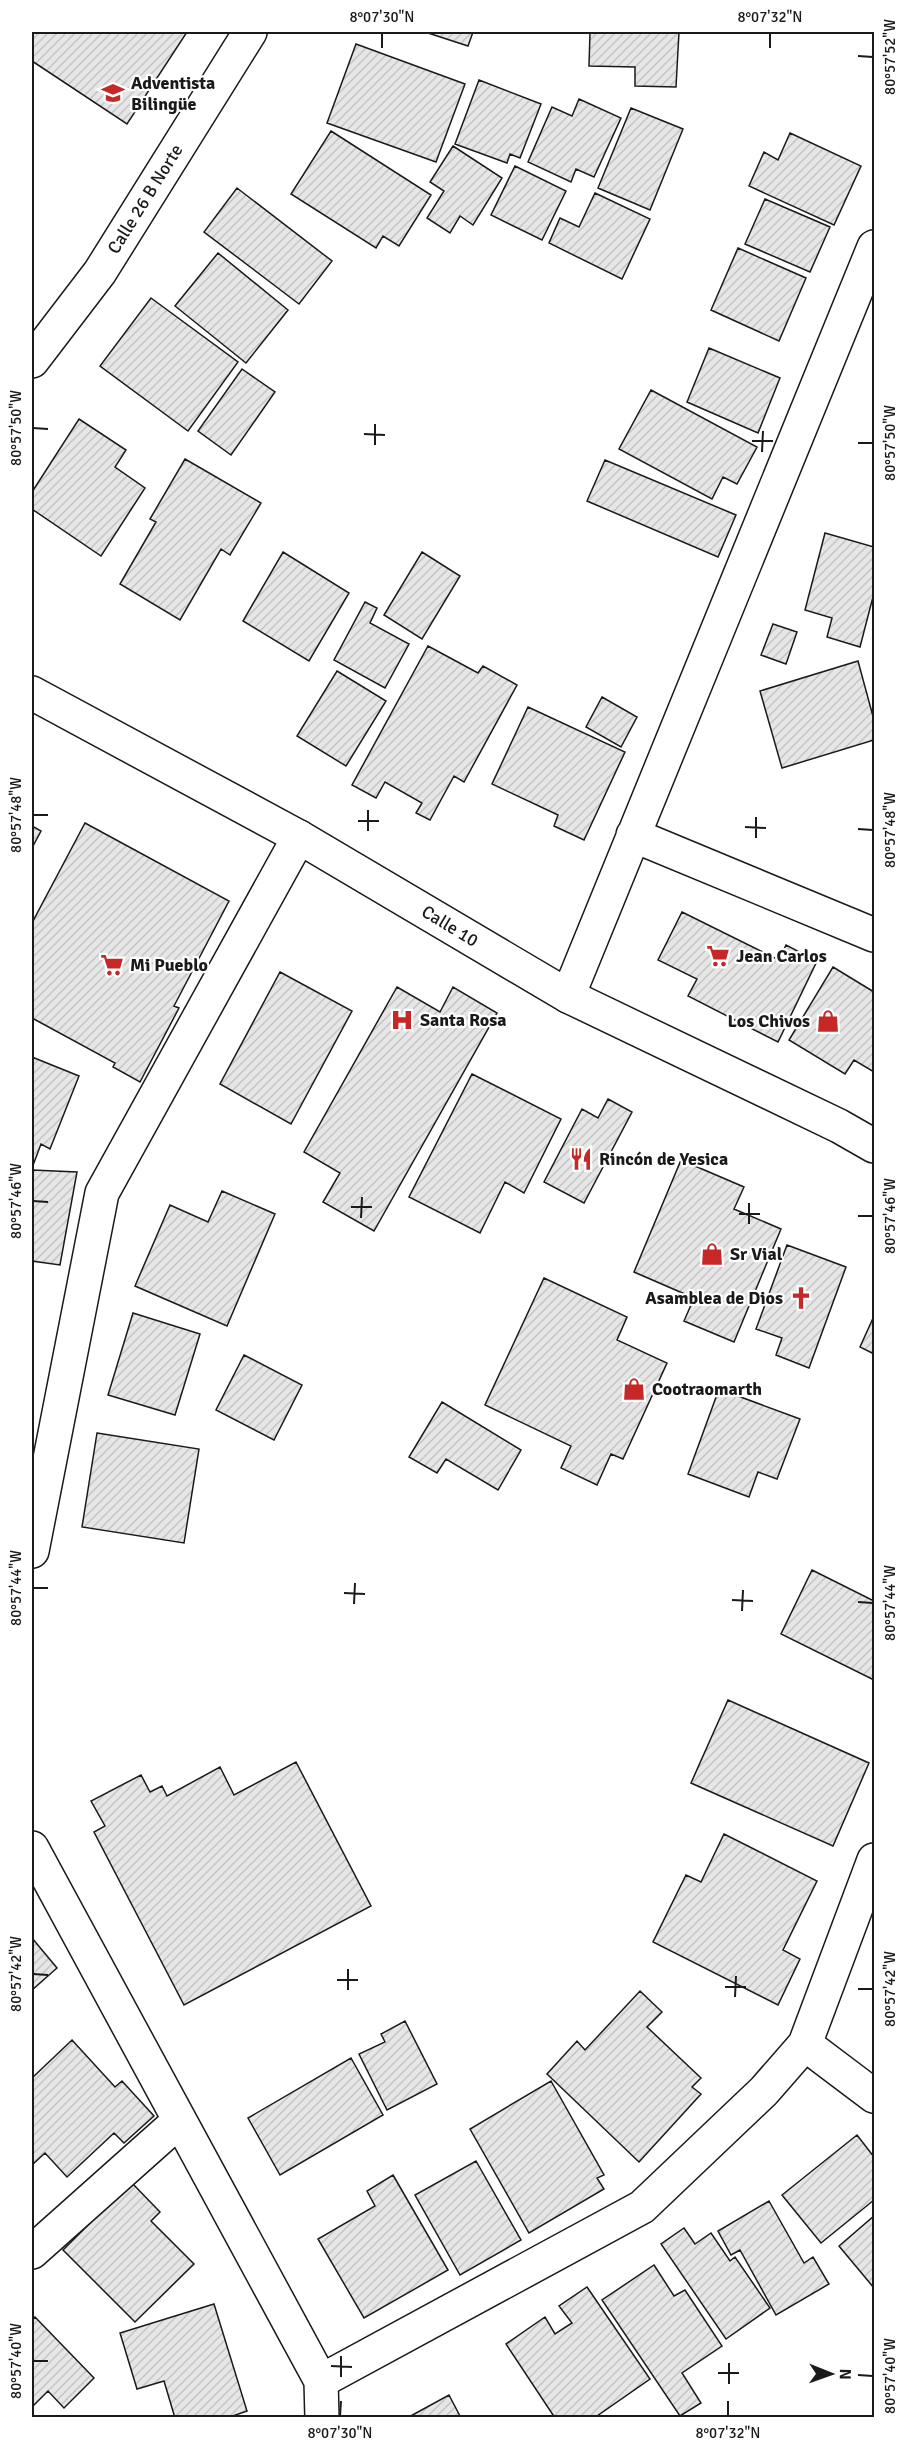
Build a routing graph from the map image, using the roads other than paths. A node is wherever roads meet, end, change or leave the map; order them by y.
1 (250, 32) edge
2 (874, 247) edge
3 (32, 361) edge
4 (32, 693) edge
5 (633, 836) junction
6 (300, 837) junction
7 (874, 935) edge
8 (568, 996) junction
9 (874, 1146) edge
10 (32, 1551) edge
11 (32, 1848) edge
12 (874, 1860) edge
13 (806, 2044) junction
14 (874, 2096) edge
15 (179, 2121) junction
16 (32, 2252) edge
17 (321, 2381) junction
18 (322, 2418) edge

1 - 3 street, Calle 26 B Norte
2 - 5 street
4 - 6 street, Calle 10
5 - 7 street
5 - 8 street
6 - 8 street, Calle 10
6 - 10 street
8 - 9 street, Calle 10
11 - 15 street
12 - 13 street
13 - 14 street
13 - 17 street
15 - 16 street
15 - 17 street
17 - 18 street

